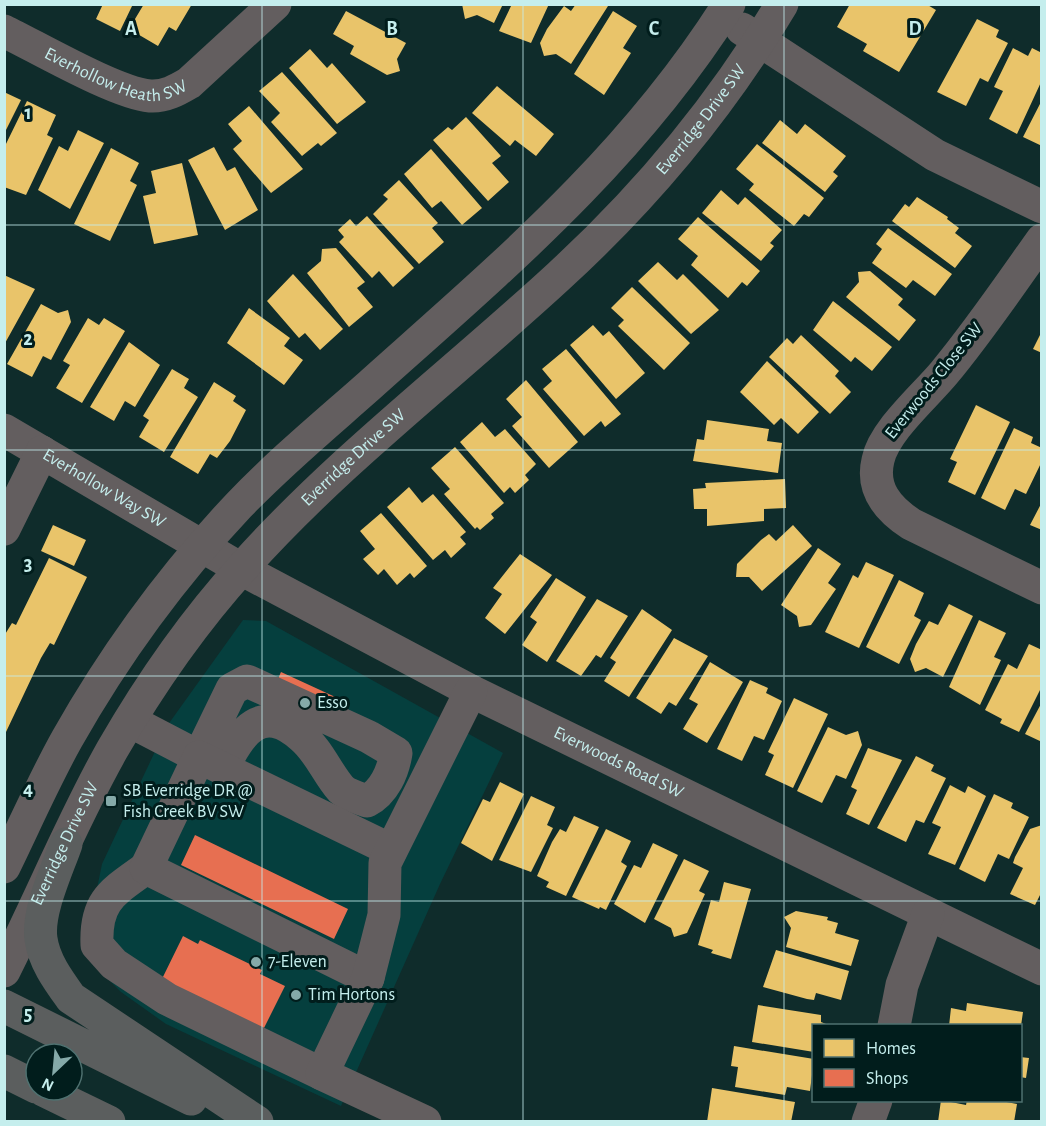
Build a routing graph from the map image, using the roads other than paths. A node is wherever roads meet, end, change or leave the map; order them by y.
1 (275, 4) edge
2 (782, 4) edge
3 (719, 8) edge
4 (4, 31) edge
5 (759, 41) junction
6 (1041, 207) edge
7 (1041, 240) edge
8 (488, 281) junction
9 (516, 314) junction
10 (4, 430) edge
11 (42, 452) junction
12 (4, 529) edge
13 (202, 546) junction
14 (241, 569) junction
15 (1041, 588) edge
16 (471, 691) junction
17 (130, 721) junction
18 (211, 762) junction
19 (66, 844) junction
20 (391, 850) junction
21 (4, 867) edge
22 (146, 868) junction
23 (928, 914) junction
24 (1041, 969) edge
25 (4, 971) edge
26 (368, 978) junction
27 (4, 1006) edge
28 (894, 1024) edge
29 (4, 1071) edge
30 (322, 1074) junction
31 (24, 1080) edge
32 (67, 1102) edge
33 (876, 1102) edge
34 (108, 1122) edge
35 (236, 1122) edge
36 (257, 1122) edge
37 (425, 1122) edge
38 (868, 1122) edge

1 - 4 street, Everhollow Heath SW
2 - 5 street, Everridge Drive SW
3 - 5 street
3 - 8 street
5 - 6 street
5 - 9 street, Everridge Drive SW
7 - 15 street, Everwoods Close SW
8 - 9 street
8 - 13 street
9 - 14 street, Everridge Drive SW
10 - 11 street, Everhollow Way SW
11 - 12 street
11 - 13 street, Everhollow Way SW
13 - 14 street, Everwoods Road SW
13 - 21 street
14 - 16 street, Everwoods Road SW
14 - 17 street, Everridge Drive SW
16 - 20 street
16 - 23 street, Everwoods Road SW
17 - 18 street
17 - 19 street, Everridge Drive SW
18 - 18 street
18 - 20 street
18 - 22 street
19 - 25 street, Everridge Drive SW
19 - 36 main road
20 - 26 street
22 - 26 street
22 - 30 street
23 - 24 street, Everwoods Road SW
23 - 28 street
26 - 30 street
27 - 35 main road
29 - 31 main road
30 - 37 street
32 - 34 main road
33 - 38 street

